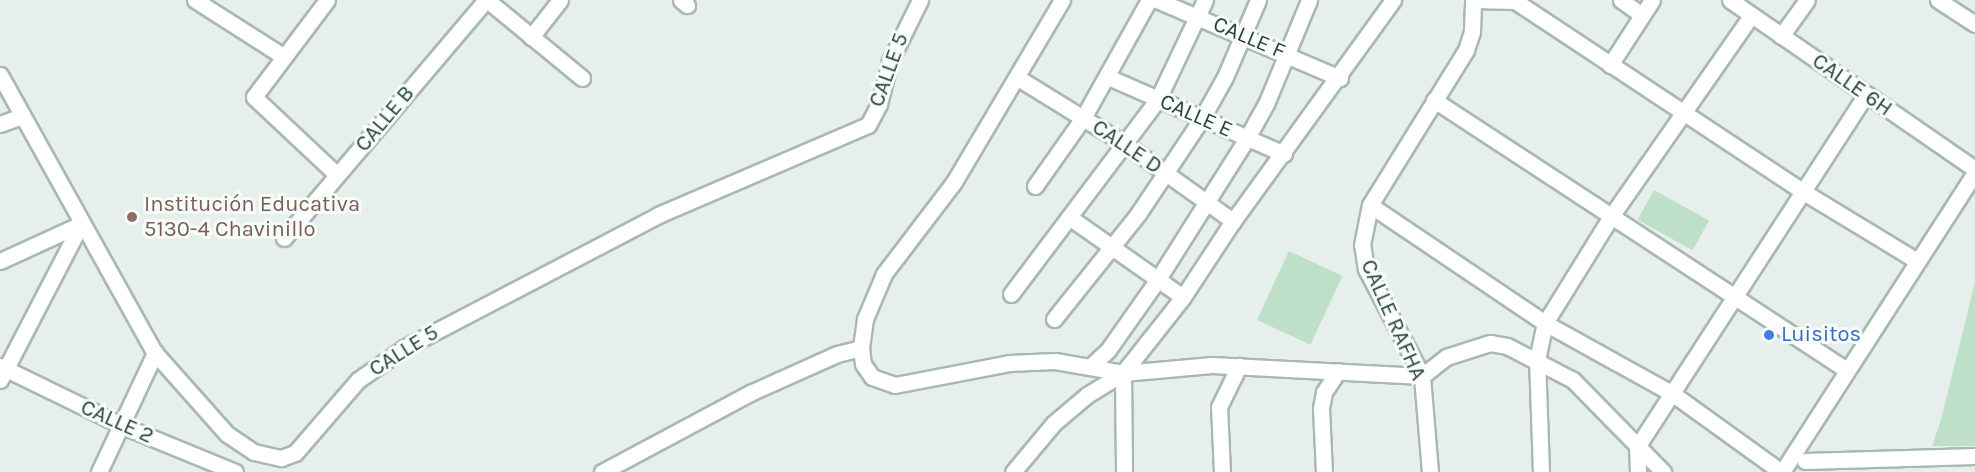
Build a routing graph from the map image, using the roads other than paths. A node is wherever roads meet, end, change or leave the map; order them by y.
1 (195, 0) edge
2 (327, 0) edge
3 (486, 0) edge
4 (560, 0) edge
5 (920, 0) edge
6 (1062, 0) edge
7 (1149, 0) edge
8 (1157, 0) edge
9 (1205, 0) edge
10 (1258, 0) edge
11 (1309, 0) edge
12 (1473, 0) edge
13 (1621, 0) edge
14 (1652, 0) edge
15 (1730, 0) edge
16 (1807, 0) edge
17 (1938, 0) edge
18 (1389, 1) edge
19 (1515, 1) edge
20 (1642, 15) junction
21 (1198, 16) junction
22 (1751, 16) junction
23 (1975, 24) edge
24 (1243, 34) junction
25 (1780, 36) junction
26 (531, 37) junction
27 (1286, 54) junction
28 (284, 56) junction
29 (1610, 65) junction
30 (0, 75) edge
31 (1108, 77) junction
32 (582, 78) dead end
33 (1018, 78) junction
34 (1340, 78) junction
35 (1866, 95) junction
36 (1158, 99) junction
37 (1434, 100) junction
38 (1684, 114) junction
39 (22, 116) junction
40 (1083, 118) junction
41 (1202, 118) junction
42 (0, 124) edge
43 (1247, 138) junction
44 (1125, 144) junction
45 (1284, 154) junction
46 (1975, 169) edge
47 (1166, 173) junction
48 (1975, 173) edge
49 (337, 175) junction
50 (1035, 186) dead end
51 (1802, 191) junction
52 (1207, 203) junction
53 (1370, 205) junction
54 (1612, 215) junction
55 (1069, 217) junction
56 (1233, 221) junction
57 (81, 224) junction
58 (284, 238) dead end
59 (1110, 248) junction
60 (0, 261) edge
61 (1917, 261) junction
62 (1158, 279) junction
63 (1011, 294) dead end
64 (1183, 297) junction
65 (1732, 297) junction
66 (1054, 319) dead end
67 (1545, 323) junction
68 (861, 348) junction
69 (155, 353) junction
70 (1537, 360) junction
71 (1091, 366) junction
72 (1239, 366) junction
73 (1846, 370) junction
74 (1338, 371) junction
75 (2, 372) edge
76 (1124, 373) junction
77 (1422, 376) junction
78 (1673, 394) junction
79 (123, 426) junction
80 (1803, 437) junction
81 (1637, 447) junction
82 (1975, 456) edge
83 (283, 465) edge
84 (1901, 465) edge
85 (1805, 467) edge
86 (99, 472) edge
87 (235, 472) edge
88 (602, 472) edge
89 (1013, 472) edge
90 (1124, 472) edge
91 (1222, 472) edge
92 (1324, 472) edge
93 (1430, 472) edge
94 (1540, 472) edge
95 (1638, 472) edge
96 (1663, 472) edge
97 (1781, 472) edge

1 - 28 street
2 - 28 street
3 - 26 street
3 - 49 street, CALLE B
4 - 26 street
5 - 83 street, CALLE 5
6 - 33 street
7 - 31 street
8 - 21 street, CALLE F
9 - 21 street
10 - 24 street
11 - 27 street
12 - 19 street
12 - 37 street, CALLE RAFHA
13 - 20 street
14 - 20 street
15 - 22 street, CALLE 6H
16 - 25 street
17 - 23 street
18 - 34 street
19 - 29 street
20 - 29 street
21 - 24 street, CALLE F
21 - 36 street
22 - 25 street, CALLE 6H
22 - 38 street
24 - 27 street, CALLE F
24 - 41 street
25 - 35 street, CALLE 6H
26 - 32 street
27 - 34 street, CALLE F
27 - 43 street
28 - 49 street
29 - 38 street
30 - 39 street, CALLE 5
31 - 36 street, CALLE E
31 - 40 street
33 - 40 street, CALLE D
33 - 68 street
34 - 45 street
35 - 46 street, CALLE 6H
35 - 51 street
36 - 41 street, CALLE E
36 - 44 street
37 - 53 street, CALLE RAFHA
37 - 54 street
38 - 51 street
38 - 54 street
39 - 42 street
39 - 57 street, CALLE 5
40 - 44 street, CALLE D
40 - 50 street
41 - 43 street, CALLE E
41 - 47 street
43 - 45 street, CALLE E
43 - 52 street
44 - 47 street, CALLE D
44 - 55 street
45 - 56 street
47 - 52 street, CALLE D
47 - 59 street
48 - 61 street
49 - 58 street, CALLE B
51 - 61 street
51 - 65 street
52 - 56 street, CALLE D
52 - 62 street
53 - 67 street
53 - 77 street, CALLE RAFHA
54 - 65 street
54 - 67 street
55 - 59 street
55 - 63 street
56 - 64 street
57 - 60 street
57 - 69 street, CALLE 5
57 - 75 street
59 - 62 street
59 - 66 street
61 - 73 street
62 - 64 street
62 - 71 street
64 - 76 street
65 - 73 street
65 - 78 street
67 - 70 street
67 - 78 street
68 - 71 street
68 - 88 street
69 - 79 street
69 - 83 street, CALLE 5
70 - 77 street
70 - 81 street
70 - 94 street
71 - 76 street
72 - 74 street
72 - 76 street
72 - 91 street
73 - 80 street
74 - 77 street
74 - 92 street
75 - 79 street, CALLE 2
76 - 89 street
76 - 90 street
77 - 93 street, CALLE RAFHA
78 - 81 street
78 - 97 street
79 - 86 street
79 - 87 street, CALLE 2
80 - 85 street
80 - 97 street
81 - 95 street
81 - 96 street
82 - 84 street
84 - 85 street

